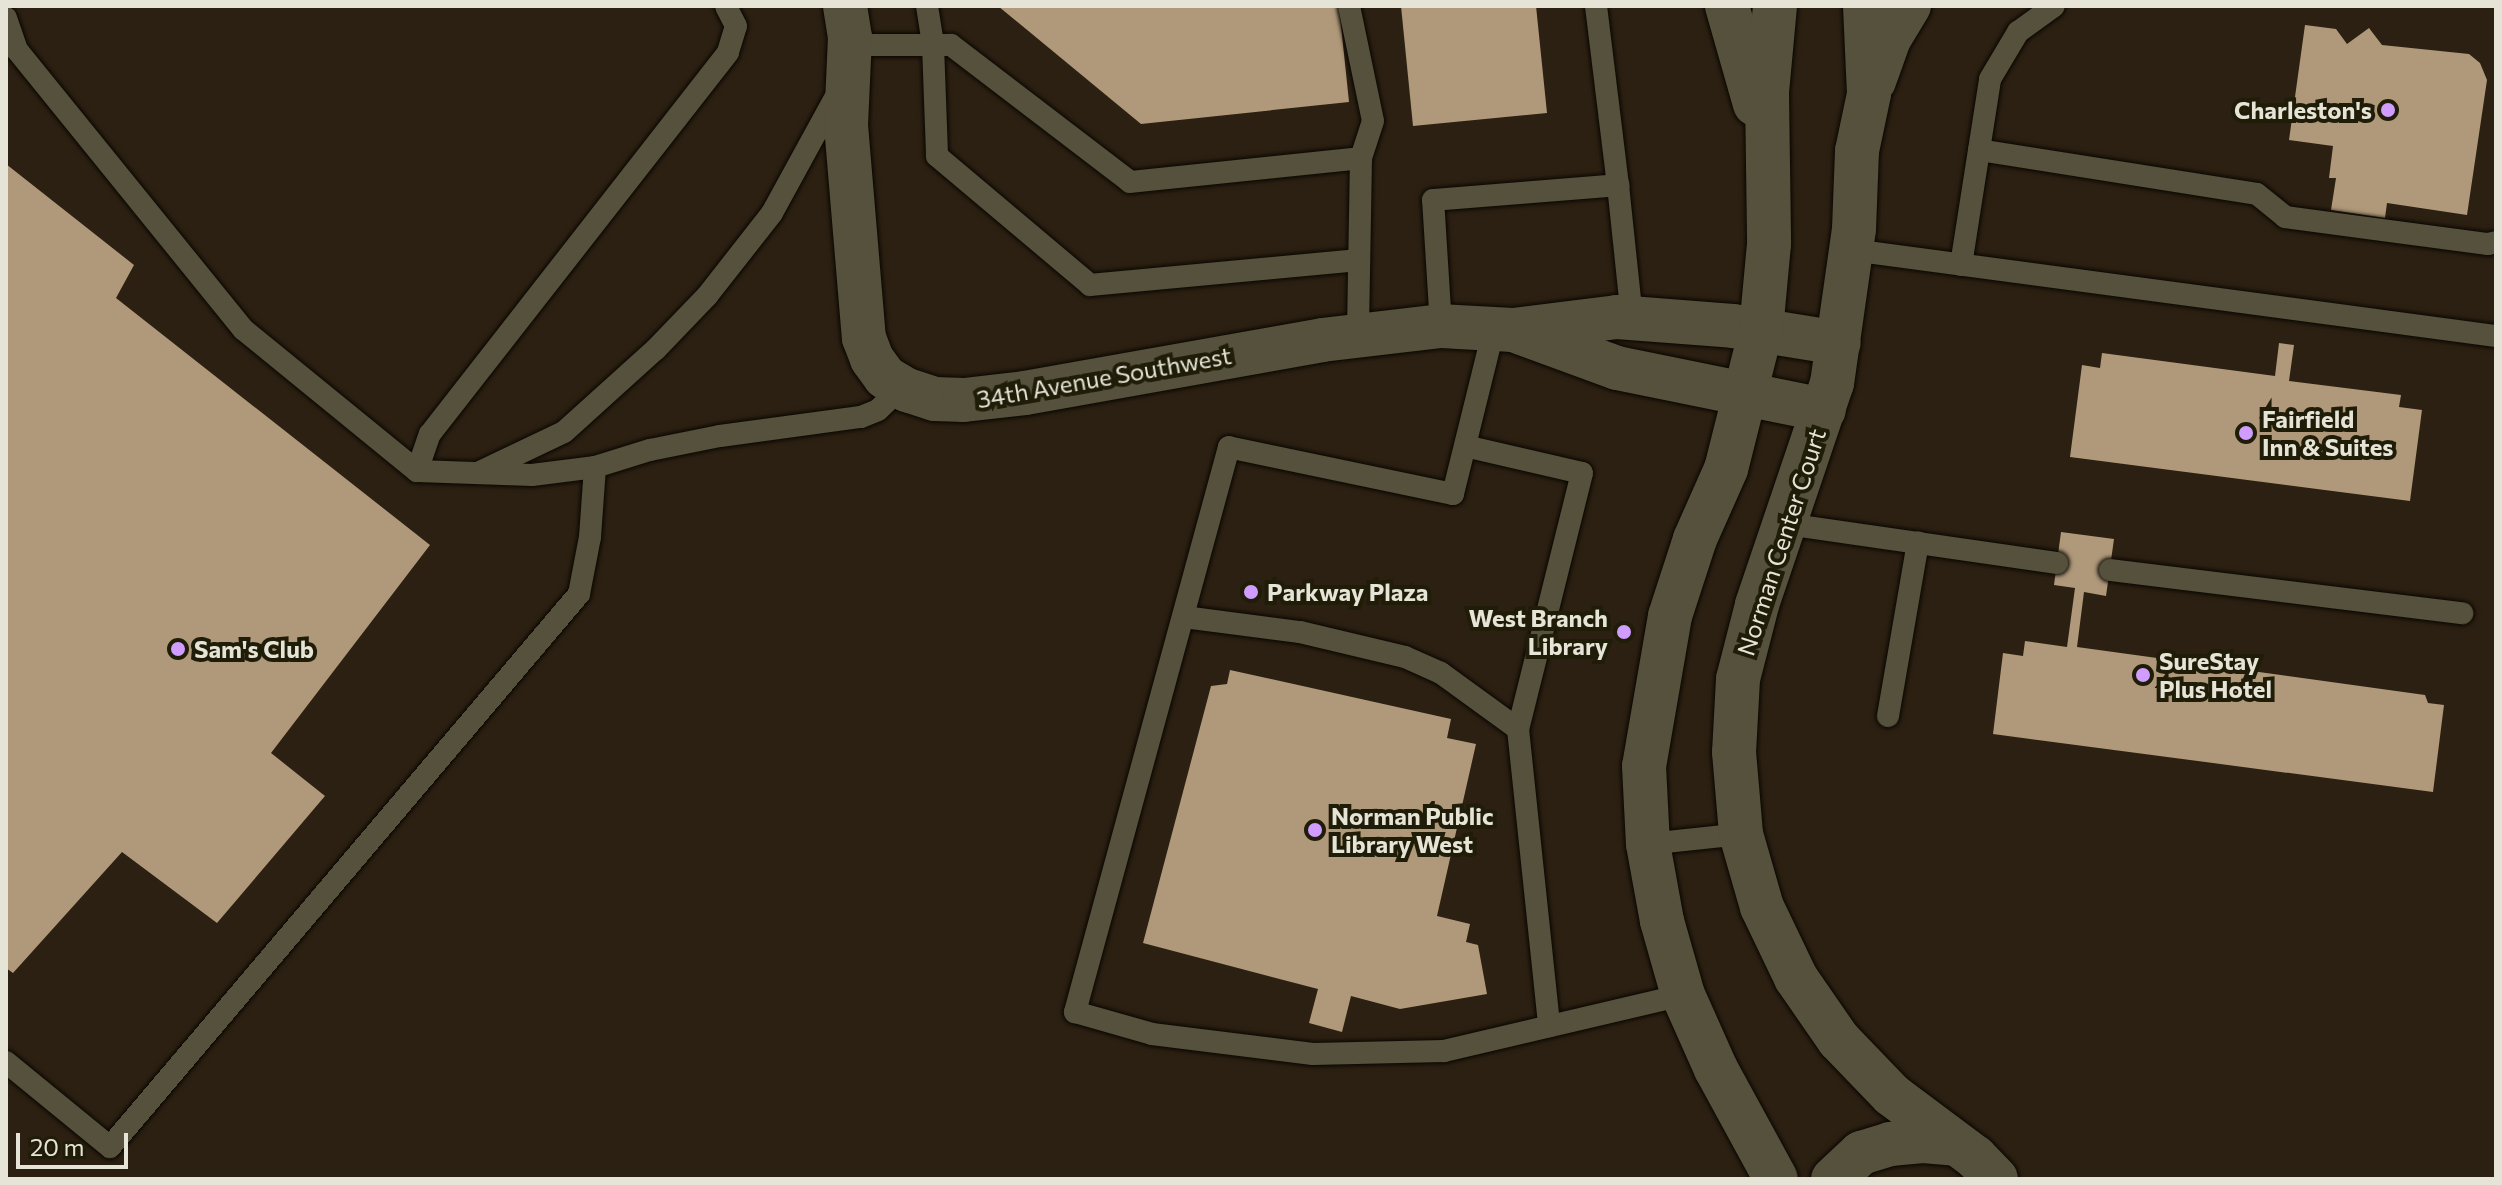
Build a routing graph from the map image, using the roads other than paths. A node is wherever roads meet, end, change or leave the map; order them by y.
1 (726, 6) edge
2 (927, 6) edge
3 (1349, 6) edge
4 (1596, 6) edge
5 (1727, 6) edge
6 (1775, 6) edge
7 (1865, 6) edge
8 (1909, 6) edge
9 (2054, 6) edge
10 (6, 18) edge
11 (847, 43) edge
12 (933, 45) junction
13 (1869, 94) junction
14 (1979, 150) junction
15 (1361, 158) junction
16 (1769, 169) junction
17 (1618, 185) junction
18 (2496, 242) edge
19 (1852, 250) junction
20 (1359, 260) junction
21 (1961, 265) junction
22 (1632, 318) junction
23 (1441, 326) junction
24 (1503, 329) junction
25 (1761, 330) junction
26 (1358, 336) junction
27 (2496, 336) edge
28 (1839, 343) junction
29 (902, 387) junction
30 (1745, 394) junction
31 (1824, 410) junction
32 (1465, 446) junction
33 (595, 467) junction
34 (417, 471) junction
35 (474, 475) junction
36 (1786, 524) junction
37 (1918, 543) junction
38 (2057, 563) dead end
39 (2110, 570) dead end
40 (2462, 613) dead end
41 (1184, 617) junction
42 (1888, 716) dead end
43 (1518, 729) junction
44 (1741, 834) junction
45 (1648, 844) junction
46 (1683, 995) junction
47 (1549, 1026) junction
48 (6, 1062) edge
49 (1956, 1144) junction
50 (1776, 1179) edge
51 (1833, 1179) edge
52 (1996, 1179) edge

1 - 34 lane
2 - 12 lane
3 - 15 lane
4 - 17 lane
5 - 16 street
6 - 16 street
7 - 13 street, Norman Center Court
8 - 13 street
9 - 14 lane
10 - 34 lane
11 - 12 lane
11 - 29 street, 34th Avenue Southwest
11 - 35 lane
12 - 15 lane
12 - 20 lane
13 - 19 street, Norman Center Court
14 - 18 lane
14 - 21 lane
15 - 20 lane
16 - 25 street
17 - 22 lane
17 - 23 lane
19 - 21 lane
19 - 28 street, Norman Center Court
20 - 26 lane
21 - 27 lane
22 - 24 street, 34th Avenue Southwest
22 - 25 street, 34th Avenue Southwest
23 - 24 street, 34th Avenue Southwest
23 - 26 street, 34th Avenue Southwest
24 - 30 street, 34th Avenue Southwest
24 - 32 lane
25 - 28 street, 34th Avenue Southwest
25 - 30 street
26 - 29 street, 34th Avenue Southwest
28 - 31 street, Norman Center Court
29 - 33 lane
30 - 31 street, 34th Avenue Southwest
30 - 45 street
31 - 36 street, Norman Center Court
32 - 41 lane
32 - 43 lane
33 - 35 lane
33 - 48 lane
34 - 35 lane
36 - 37 lane
36 - 44 street, Norman Center Court
37 - 38 lane
37 - 42 lane
39 - 40 lane
41 - 43 lane
41 - 47 lane
43 - 47 lane
44 - 45 lane
44 - 49 street, Norman Center Court
45 - 46 street
46 - 47 lane
46 - 50 street
49 - 51 street
49 - 52 street, Norman Center Court

